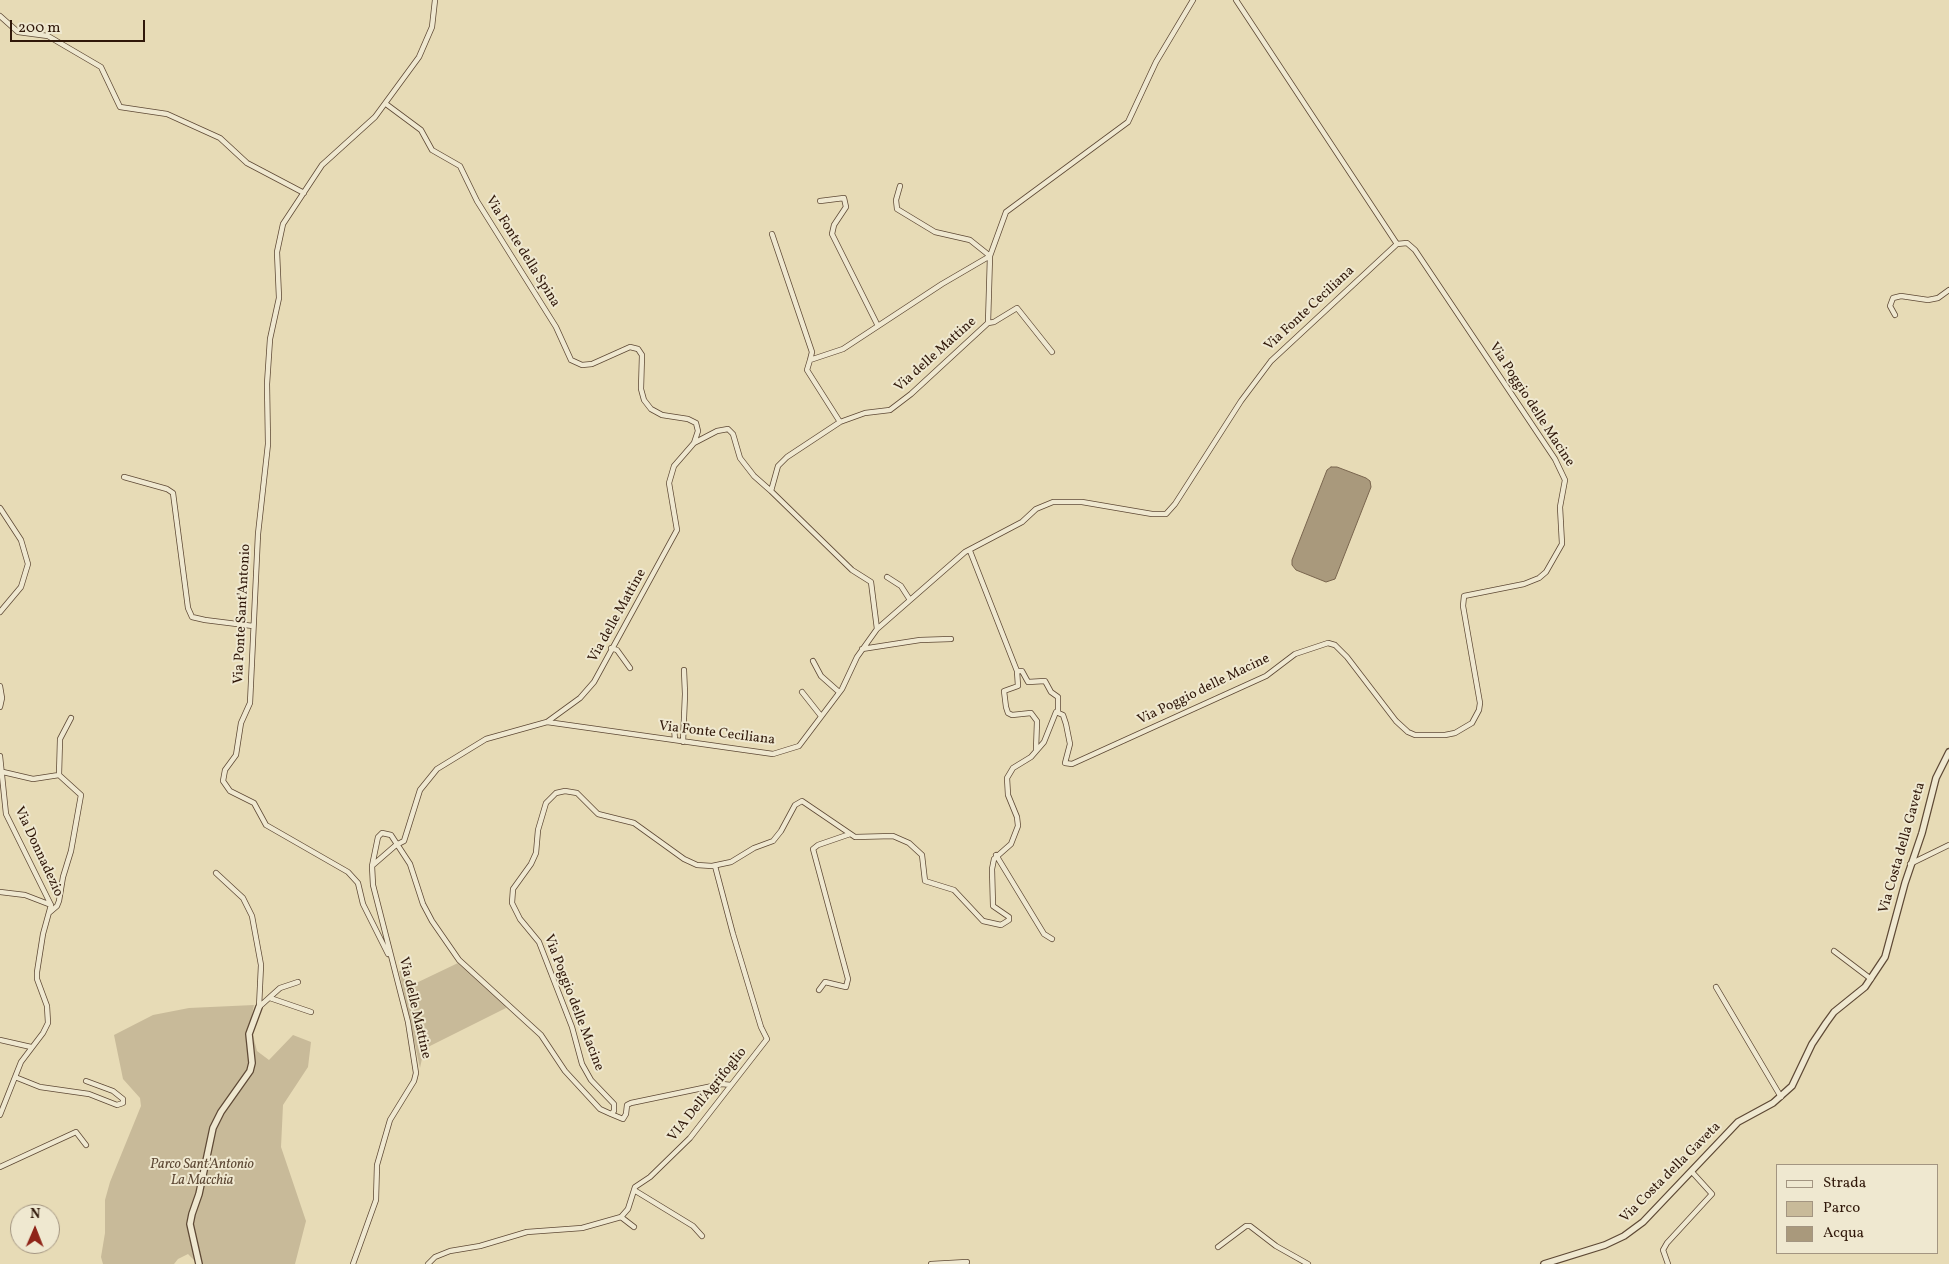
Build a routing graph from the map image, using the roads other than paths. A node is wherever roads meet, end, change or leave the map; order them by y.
1 (435, 0) edge
2 (1193, 0) edge
3 (1236, 0) edge
4 (0, 16) edge
5 (386, 104) junction
6 (900, 186) dead end
7 (304, 193) junction
8 (820, 201) dead end
9 (772, 234) dead end
10 (1397, 244) junction
11 (990, 256) junction
12 (1949, 290) edge
13 (1895, 315) dead end
14 (988, 323) junction
15 (878, 326) junction
16 (1052, 352) dead end
17 (810, 360) junction
18 (840, 422) junction
19 (694, 443) junction
20 (124, 477) dead end
21 (771, 491) junction
22 (0, 508) edge
23 (970, 551) junction
24 (887, 577) dead end
25 (910, 600) junction
26 (0, 612) edge
27 (253, 626) junction
28 (877, 629) junction
29 (951, 639) dead end
30 (611, 648) junction
31 (862, 649) junction
32 (813, 661) dead end
33 (630, 668) dead end
34 (684, 670) dead end
35 (1017, 672) junction
36 (0, 686) edge
37 (802, 692) dead end
38 (839, 692) junction
39 (0, 707) edge
40 (1058, 712) junction
41 (821, 716) junction
42 (71, 718) dead end
43 (547, 722) junction
44 (674, 727) dead end
45 (675, 740) junction
46 (683, 742) junction
47 (1036, 752) junction
48 (1949, 752) edge
49 (0, 756) edge
50 (3, 772) junction
51 (58, 775) junction
52 (850, 834) junction
53 (396, 844) junction
54 (1949, 846) edge
55 (996, 855) junction
56 (1910, 864) junction
57 (372, 866) junction
58 (715, 866) junction
59 (216, 873) dead end
60 (0, 892) edge
61 (51, 905) junction
62 (50, 912) junction
63 (1052, 939) dead end
64 (1834, 951) dead end
65 (392, 959) junction
66 (1871, 979) junction
67 (298, 982) dead end
68 (1716, 987) dead end
69 (820, 990) dead end
70 (270, 998) junction
71 (259, 1007) junction
72 (311, 1012) dead end
73 (0, 1040) edge
74 (31, 1047) junction
75 (15, 1077) junction
76 (86, 1081) dead end
77 (731, 1085) junction
78 (1781, 1097) junction
79 (611, 1114) junction
80 (0, 1115) edge
81 (86, 1145) dead end
82 (0, 1167) edge
83 (1692, 1172) junction
84 (634, 1190) junction
85 (620, 1217) junction
86 (634, 1227) dead end
87 (702, 1236) dead end
88 (1218, 1247) dead end
89 (967, 1262) dead end
90 (199, 1264) edge
91 (353, 1264) edge
92 (428, 1264) edge
93 (931, 1264) edge
94 (1308, 1264) edge
95 (1544, 1264) edge
96 (1668, 1264) edge

1 - 5 street
2 - 11 street, Via delle Mattine
3 - 10 street
4 - 7 street
5 - 7 street, Via Ponte Sant'Antonio
5 - 19 street, Via Fonte della Spina
6 - 11 street
7 - 27 street, Via Ponte Sant'Antonio
8 - 15 street
9 - 17 street
10 - 23 street, Via Fonte Ceciliana
10 - 40 street, Via Poggio delle Macine
11 - 14 street, Via delle Mattine
11 - 15 street
12 - 13 street
14 - 16 street
14 - 18 street, Via delle Mattine
15 - 17 street
17 - 18 street
18 - 21 street, Via delle Mattine
19 - 21 street, Via delle Mattine
19 - 30 street, Via delle Mattine
20 - 27 street
21 - 28 street
22 - 26 street
23 - 25 street, Via Fonte Ceciliana
23 - 35 street
24 - 25 street
25 - 28 street, Via Fonte Ceciliana
27 - 65 street, Via Ponte Sant'Antonio
28 - 31 street, Via Fonte Ceciliana
29 - 31 street
30 - 33 street
30 - 43 street, Via delle Mattine
31 - 38 street, Via Fonte Ceciliana
32 - 38 street
34 - 46 street
35 - 40 street, Via Poggio delle Macine
35 - 47 street
36 - 39 street
37 - 41 street
38 - 41 street, Via Fonte Ceciliana
40 - 47 street
41 - 46 street, Via Fonte Ceciliana
42 - 51 street
43 - 45 street, Via Fonte Ceciliana
43 - 53 street, Via delle Mattine
44 - 45 street
45 - 46 street, Via Fonte Ceciliana
47 - 55 street
48 - 56 street, Via Costa della Gaveta
49 - 50 street, Via Donnadezio
50 - 51 street
50 - 61 street, Via Donnadezio
51 - 62 street, Via Donnadezio
52 - 55 street
52 - 58 street, Via Poggio delle Macine
52 - 69 street
53 - 57 street, Via delle Mattine
53 - 57 street, Via delle Mattine
53 - 79 street, Via Poggio delle Macine
54 - 56 street
55 - 63 street
56 - 66 street, Via Costa della Gaveta
57 - 65 street, Via delle Mattine
58 - 77 street, VIA Dell'Agrifoglio
58 - 79 street, Via Poggio delle Macine
59 - 71 street
60 - 61 street
61 - 62 street, Via Donnadezio
62 - 74 street, Via Donnadezio
64 - 66 street
65 - 91 street, Via delle Mattine
66 - 78 street, Via Costa della Gaveta
67 - 70 street
68 - 78 street
70 - 71 street
70 - 72 street
71 - 90 street
73 - 74 street
74 - 75 street, Via Donnadezio
75 - 76 street
75 - 80 street, Via Donnadezio
77 - 79 street
77 - 84 street, VIA Dell'Agrifoglio
78 - 83 street, Via Costa della Gaveta
81 - 82 street
83 - 95 street, Via Costa della Gaveta
83 - 96 street
84 - 85 street, VIA Dell'Agrifoglio
84 - 87 street
85 - 86 street
85 - 92 street
88 - 94 street
89 - 93 street

